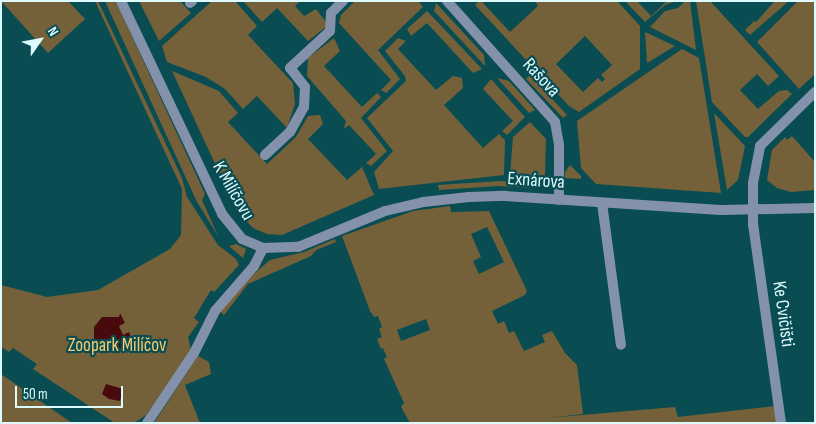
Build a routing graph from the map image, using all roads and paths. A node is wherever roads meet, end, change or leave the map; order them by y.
1 (122, 1) edge
2 (343, 1) edge
3 (446, 1) edge
4 (815, 92) edge
5 (265, 156) dead end
6 (559, 200) junction
7 (602, 203) junction
8 (815, 208) edge
9 (752, 210) junction
10 (263, 248) junction
11 (621, 344) dead end
12 (147, 423) edge
13 (781, 423) edge

1 - 10 street, K Milíčovu
2 - 5 street
3 - 6 street, Rašova
4 - 9 street, Ke Cvičišti
6 - 7 street, Exnárova
6 - 10 street, Exnárova
7 - 9 street, Exnárova
7 - 11 street
8 - 9 street, Exnárova
9 - 13 street, Ke Cvičišti
10 - 12 street

